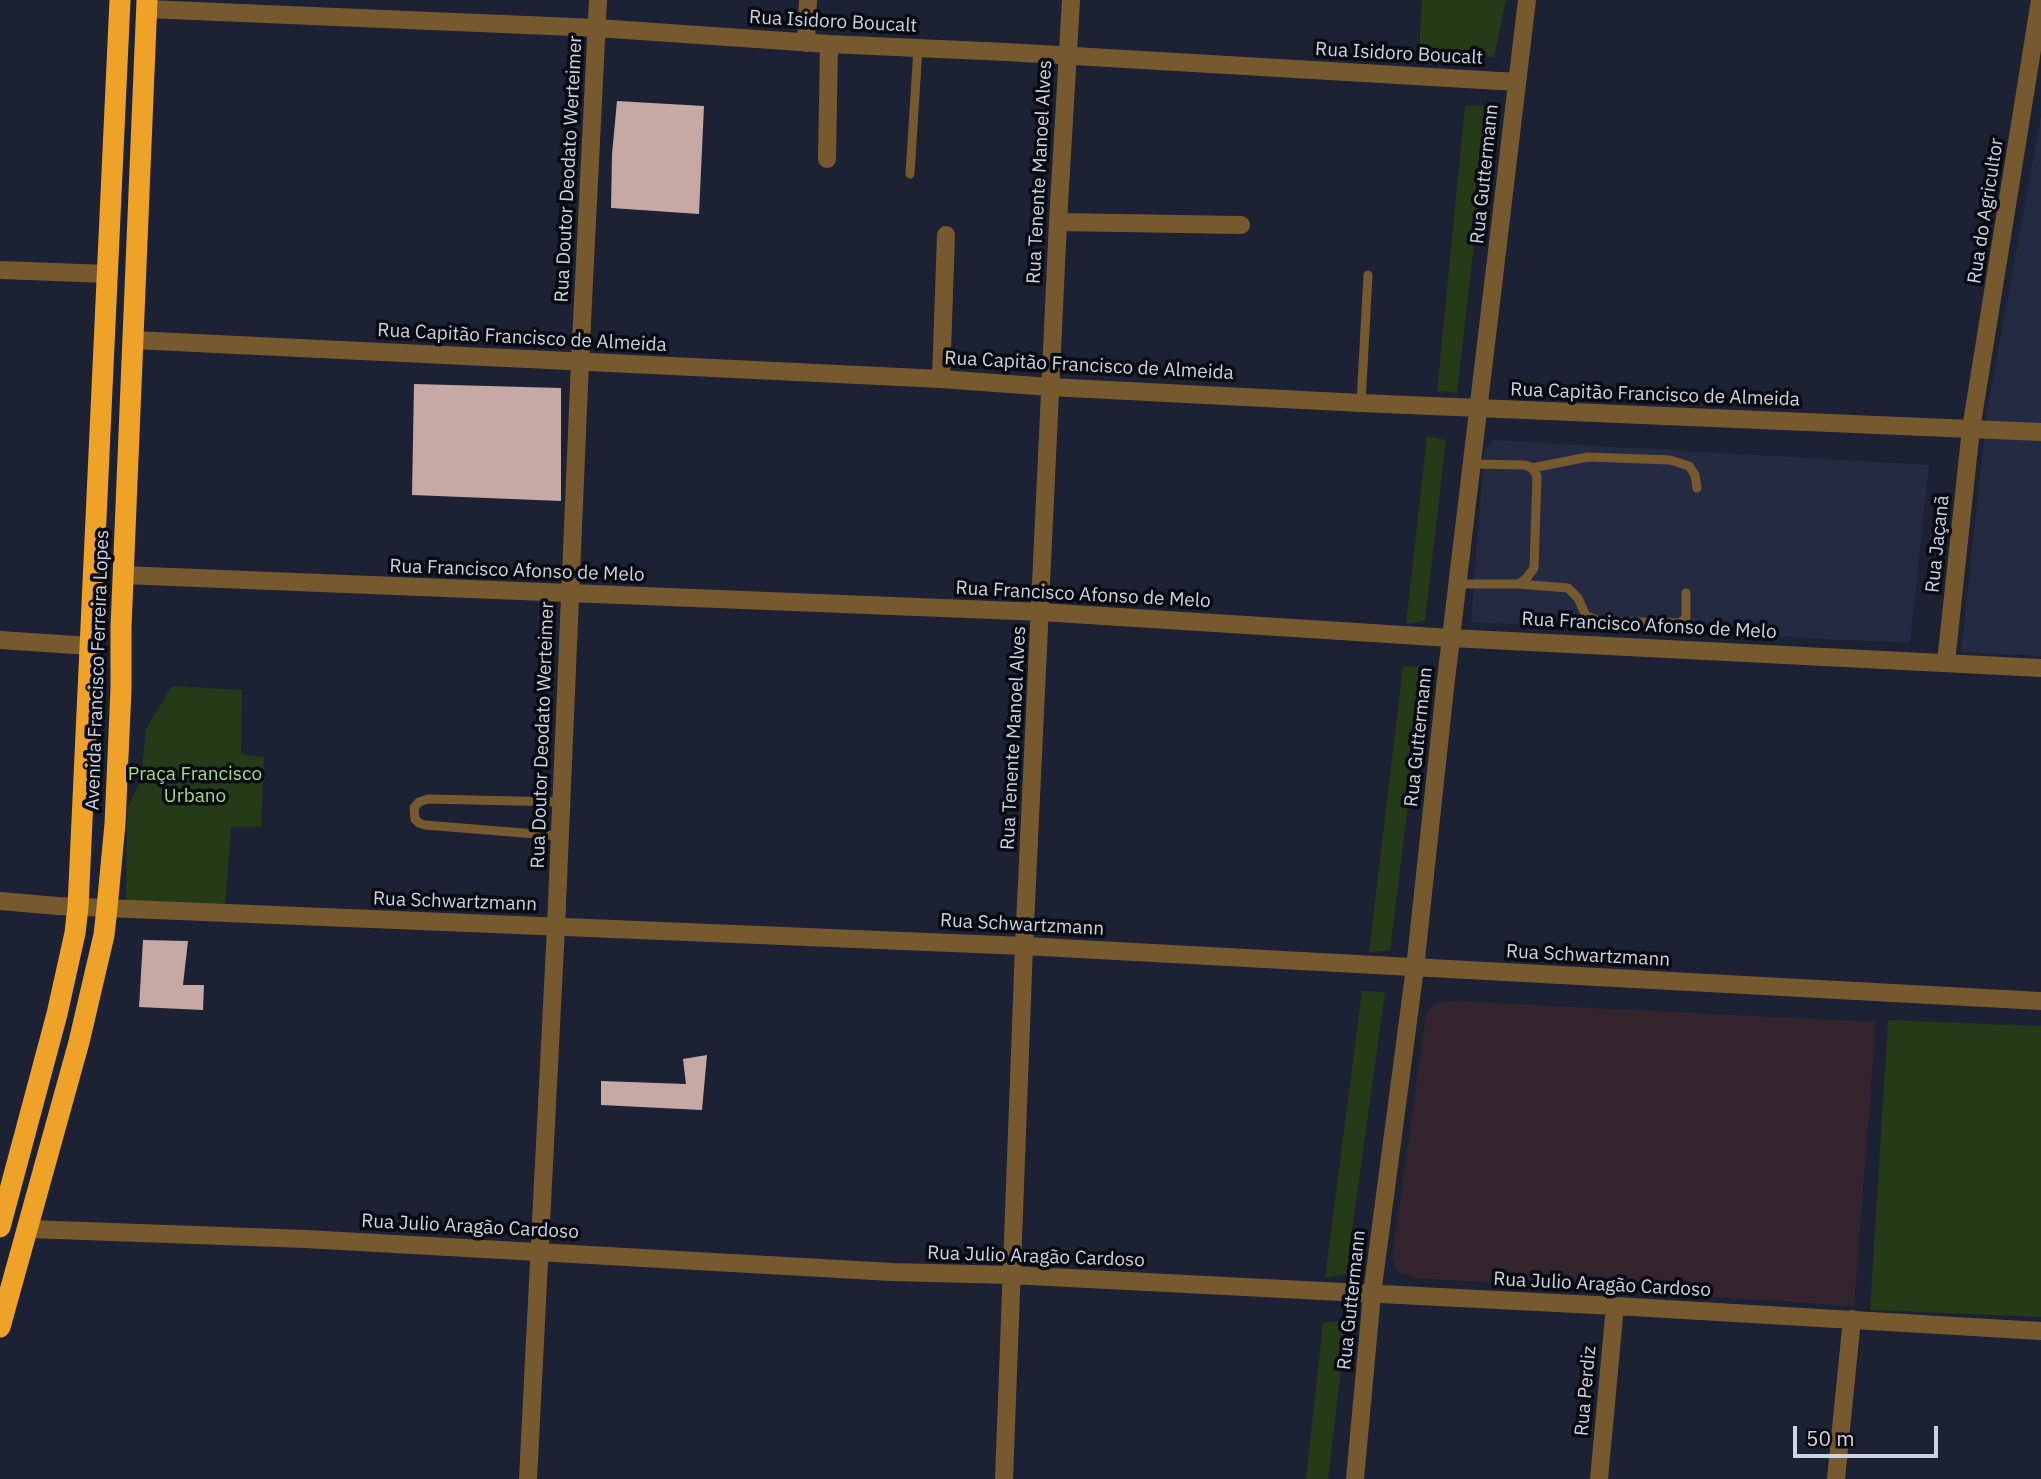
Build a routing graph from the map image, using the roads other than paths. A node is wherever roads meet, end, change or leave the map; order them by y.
1 (120, 0) edge
2 (598, 0) edge
3 (808, 0) edge
4 (1071, 0) edge
5 (1527, 0) edge
6 (2040, 0) edge
7 (147, 5) edge
8 (597, 28) junction
9 (806, 43) junction
10 (829, 44) junction
11 (918, 48) junction
12 (1068, 57) junction
13 (1517, 82) junction
14 (827, 159) dead end
15 (910, 174) dead end
16 (1058, 222) junction
17 (1241, 225) dead end
18 (946, 235) dead end
19 (0, 270) edge
20 (108, 274) junction
21 (1368, 275) dead end
22 (134, 340) junction
23 (580, 362) junction
24 (941, 379) junction
25 (1050, 387) junction
26 (1361, 402) junction
27 (1480, 408) junction
28 (1971, 429) junction
29 (2041, 432) edge
30 (1473, 464) junction
31 (1532, 468) junction
32 (1697, 488) dead end
33 (123, 575) junction
34 (1458, 584) junction
35 (1518, 584) junction
36 (1686, 593) dead end
37 (570, 594) junction
38 (1041, 612) junction
39 (1451, 638) junction
40 (0, 640) edge
41 (90, 646) junction
42 (1946, 662) junction
43 (2041, 668) edge
44 (561, 802) junction
45 (560, 836) junction
46 (0, 901) edge
47 (78, 907) junction
48 (107, 908) junction
49 (556, 927) junction
50 (1024, 946) junction
51 (1415, 968) junction
52 (2041, 1001) edge
53 (0, 1227) edge
54 (29, 1229) junction
55 (0, 1238) edge
56 (540, 1253) junction
57 (1011, 1275) junction
58 (1372, 1294) junction
59 (1615, 1306) junction
60 (1852, 1319) junction
61 (0, 1328) edge
62 (2041, 1331) edge
63 (528, 1479) edge
64 (1004, 1479) edge
65 (1355, 1479) edge
66 (1599, 1479) edge
67 (1836, 1479) edge

1 - 20 highway, Avenida Francisco Ferreira Lopes
2 - 8 street, Rua Doutor Deodato Werteimer
3 - 9 street
4 - 12 street, Rua Tenente Manoel Alves
5 - 13 street, Rua Guttermann
6 - 28 street, Rua do Agricultor
7 - 8 street, Rua Isidoro Boucalt
7 - 22 highway, Avenida Francisco Ferreira Lopes
8 - 9 street, Rua Isidoro Boucalt
8 - 23 street, Rua Doutor Deodato Werteimer
9 - 10 street, Rua Isidoro Boucalt
10 - 11 street, Rua Isidoro Boucalt
10 - 14 street
11 - 12 street, Rua Isidoro Boucalt
11 - 15 lane
12 - 13 street, Rua Isidoro Boucalt
12 - 16 street, Rua Tenente Manoel Alves
13 - 27 street, Rua Guttermann
16 - 17 street
16 - 25 street, Rua Tenente Manoel Alves
18 - 24 street
19 - 20 street
20 - 41 highway, Avenida Francisco Ferreira Lopes
21 - 26 lane
22 - 23 street, Rua Capitão Francisco de Almeida
22 - 33 highway, Avenida Francisco Ferreira Lopes
23 - 24 street, Rua Capitão Francisco de Almeida
23 - 37 street, Rua Doutor Deodato Werteimer
24 - 25 street, Rua Capitão Francisco de Almeida
25 - 26 street, Rua Capitão Francisco de Almeida
25 - 38 street, Rua Tenente Manoel Alves
26 - 27 street, Rua Capitão Francisco de Almeida
27 - 28 street, Rua Capitão Francisco de Almeida
27 - 30 street, Rua Guttermann
28 - 29 street, Rua Capitão Francisco de Almeida
28 - 42 street, Rua Jaçanã
30 - 31 lane
30 - 34 street, Rua Guttermann
31 - 32 lane
31 - 35 lane
33 - 37 street, Rua Francisco Afonso de Melo
33 - 48 highway, Avenida Francisco Ferreira Lopes
34 - 35 lane
34 - 39 street, Rua Guttermann
35 - 36 lane
37 - 38 street, Rua Francisco Afonso de Melo
37 - 44 street, Rua Doutor Deodato Werteimer
38 - 39 street, Rua Francisco Afonso de Melo
38 - 50 street, Rua Tenente Manoel Alves
39 - 42 street, Rua Francisco Afonso de Melo
39 - 51 street, Rua Guttermann
40 - 41 street
41 - 47 highway, Avenida Francisco Ferreira Lopes
42 - 43 street, Rua Francisco Afonso de Melo
44 - 45 street, Rua Doutor Deodato Werteimer
44 - 45 lane
45 - 49 street, Rua Doutor Deodato Werteimer
46 - 47 street, Rua Schwartzmann
47 - 48 street, Rua Schwartzmann
47 - 53 highway, Avenida Francisco Ferreira Lopes
48 - 49 street, Rua Schwartzmann
48 - 54 highway, Avenida Francisco Ferreira Lopes
49 - 50 street, Rua Schwartzmann
49 - 56 street, Rua Doutor Deodato Werteimer
50 - 51 street, Rua Schwartzmann
50 - 57 street, Rua Tenente Manoel Alves
51 - 52 street, Rua Schwartzmann
51 - 58 street, Rua Guttermann
54 - 55 highway
54 - 56 street, Rua Julio Aragão Cardoso
54 - 61 highway, Avenida Francisco Ferreira Lopes
56 - 57 street, Rua Julio Aragão Cardoso
56 - 63 street, Rua Doutor Deodato Werteimer
57 - 58 street, Rua Julio Aragão Cardoso
57 - 64 street, Rua Tenente Manoel Alves
58 - 59 street, Rua Julio Aragão Cardoso
58 - 65 street, Rua Guttermann
59 - 60 street, Rua Julio Aragão Cardoso
59 - 66 street, Rua Perdiz
60 - 62 street, Rua Julio Aragão Cardoso
60 - 67 street

